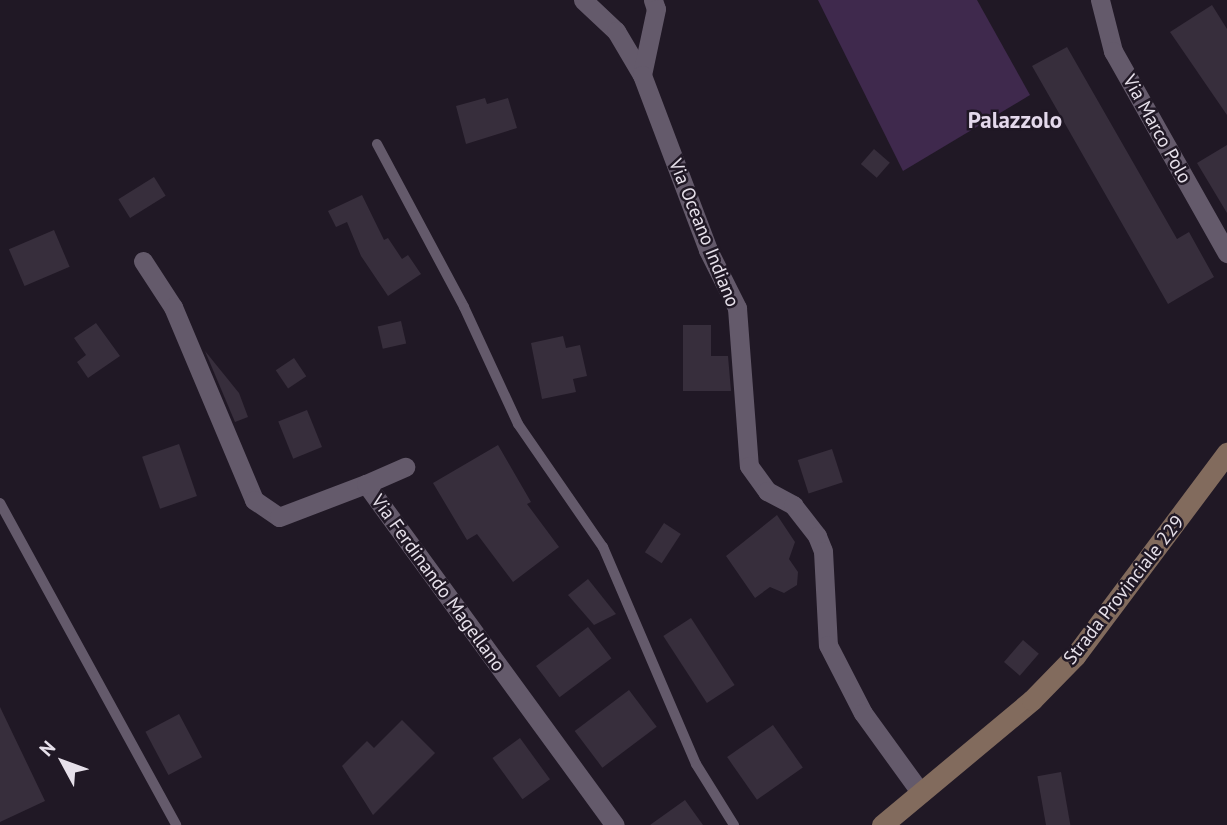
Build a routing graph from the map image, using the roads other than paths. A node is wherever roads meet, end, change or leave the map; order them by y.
1 (583, 0) edge
2 (653, 0) edge
3 (1100, 0) edge
4 (642, 75) junction
5 (377, 144) dead end
6 (1227, 253) edge
7 (143, 261) dead end
8 (1227, 453) edge
9 (405, 467) dead end
10 (366, 484) junction
11 (0, 503) edge
12 (921, 793) junction
13 (176, 825) edge
14 (615, 825) edge
15 (734, 825) edge
16 (882, 825) edge

1 - 4 street, Via Oceano Indiano
2 - 4 street
3 - 6 street, Via Marco Polo
4 - 12 street, Via Oceano Indiano
5 - 15 lane
7 - 10 street, Via Ferdinando Magellano
8 - 12 street, Strada Provinciale 229
9 - 10 street
10 - 14 street, Via Ferdinando Magellano
11 - 13 lane
12 - 16 street, Strada Provinciale 229

